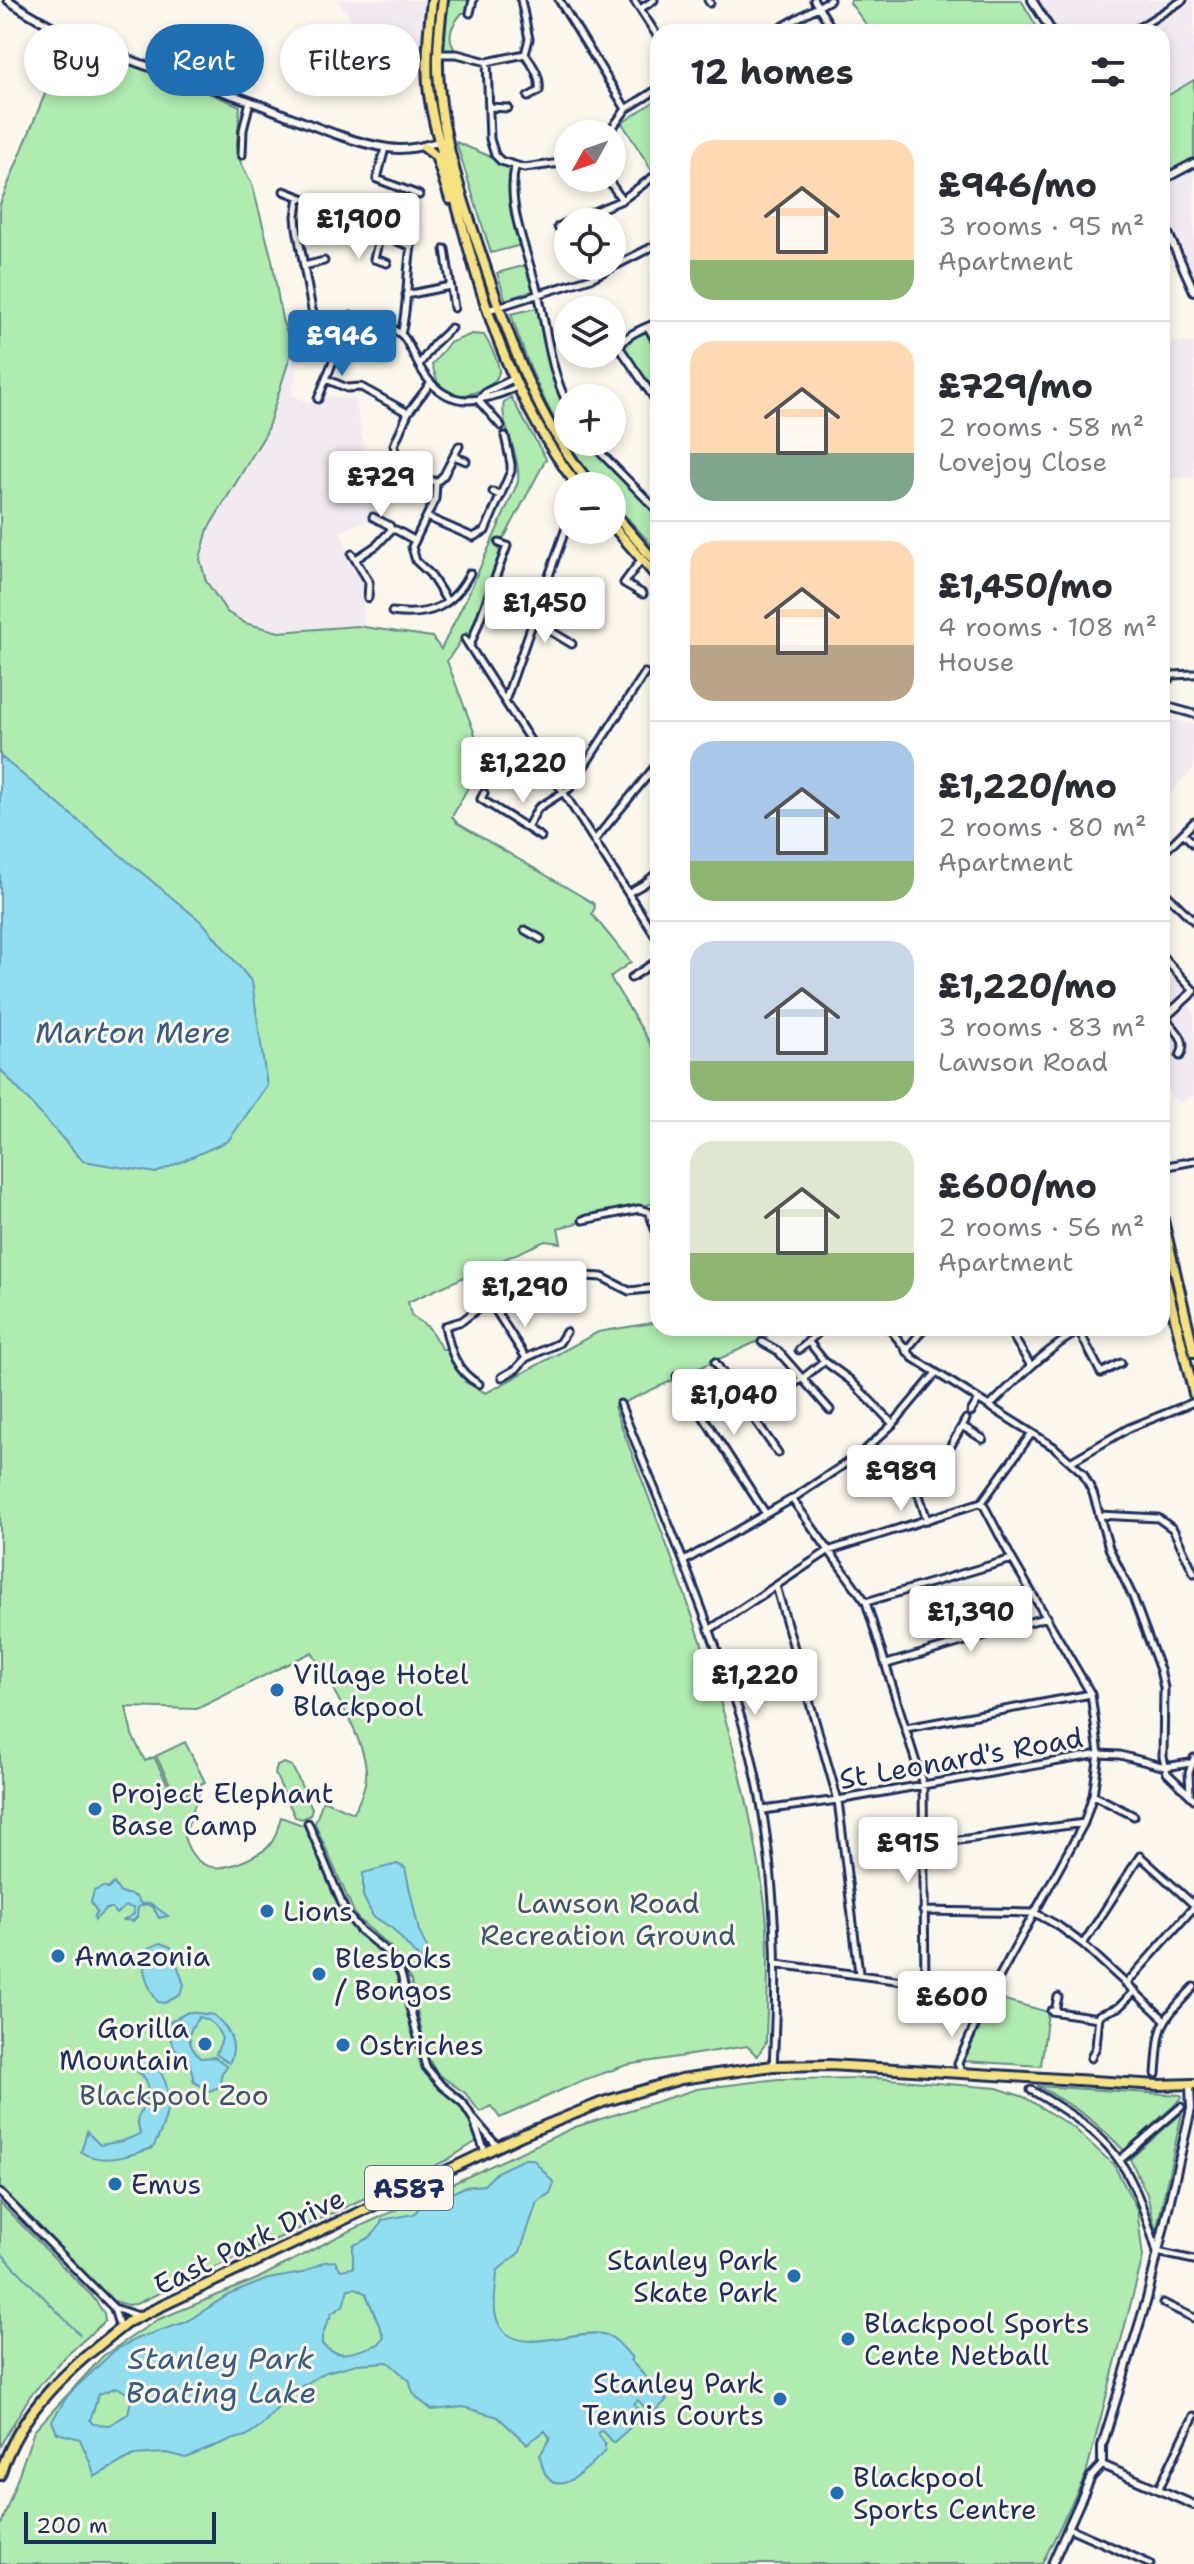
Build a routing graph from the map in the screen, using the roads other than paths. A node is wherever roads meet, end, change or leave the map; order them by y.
1 (8, 0) edge
2 (432, 0) edge
3 (443, 0) edge
4 (473, 0) edge
5 (521, 0) edge
6 (559, 0) edge
7 (634, 0) edge
8 (654, 0) edge
9 (814, 0) edge
10 (830, 0) edge
11 (1032, 0) edge
12 (1183, 0) edge
13 (819, 7) junction
14 (640, 9) junction
15 (470, 13) dead end
16 (788, 24) edge
17 (829, 24) edge
18 (1047, 24) edge
19 (1145, 24) edge
20 (650, 25) edge
21 (438, 54) junction
22 (525, 54) junction
23 (487, 62) junction
24 (650, 94) edge
25 (528, 97) dead end
26 (250, 101) junction
27 (489, 107) junction
28 (508, 108) dead end
29 (626, 109) junction
30 (618, 120) edge
31 (448, 139) junction
32 (438, 142) junction
33 (424, 147) junction
34 (385, 148) junction
35 (242, 155) dead end
36 (554, 163) edge
37 (1194, 163) edge
38 (515, 167) junction
39 (1170, 176) edge
40 (650, 179) edge
41 (284, 191) dead end
42 (617, 192) edge
43 (419, 195) dead end
44 (299, 197) junction
45 (622, 200) junction
46 (602, 208) edge
47 (458, 209) junction
48 (342, 213) dead end
49 (354, 225) dead end
50 (414, 231) dead end
51 (380, 235) junction
52 (1170, 244) edge
53 (410, 246) junction
54 (650, 248) edge
55 (445, 249) dead end
56 (324, 261) dead end
57 (387, 263) dead end
58 (304, 266) junction
59 (450, 286) junction
60 (1194, 291) edge
61 (406, 295) junction
62 (538, 296) junction
63 (498, 307) junction
64 (454, 308) dead end
65 (487, 310) junction
66 (320, 327) junction
67 (648, 327) joint
68 (451, 328) dead end
69 (650, 331) edge
70 (401, 334) junction
71 (324, 340) dead end
72 (339, 346) junction
73 (298, 349) dead end
74 (346, 349) dead end
75 (419, 366) junction
76 (521, 369) junction
77 (326, 379) junction
78 (516, 383) junction
79 (430, 384) junction
80 (558, 384) edge
81 (529, 388) junction
82 (650, 392) edge
83 (318, 399) dead end
84 (478, 400) junction
85 (408, 413) junction
86 (501, 426) dead end
87 (505, 436) dead end
88 (459, 446) dead end
89 (454, 456) junction
90 (604, 456) edge
91 (466, 461) dead end
92 (568, 472) edge
93 (582, 472) edge
94 (436, 483) junction
95 (493, 492) dead end
96 (501, 496) junction
97 (650, 501) edge
98 (373, 517) dead end
99 (427, 517) junction
100 (626, 527) edge
101 (391, 530) junction
102 (414, 540) junction
103 (626, 541) edge
104 (499, 543) dead end
105 (560, 544) edge
106 (650, 556) edge
107 (642, 560) junction
108 (650, 569) edge
109 (470, 573) dead end
110 (643, 594) dead end
111 (368, 598) dead end
112 (447, 601) junction
113 (392, 612) dead end
114 (534, 621) junction
115 (465, 639) dead end
116 (572, 644) dead end
117 (469, 647) junction
118 (645, 673) dead end
119 (1194, 674) edge
120 (1170, 678) edge
121 (505, 702) junction
122 (1170, 707) edge
123 (1194, 714) edge
124 (650, 773) edge
125 (484, 793) dead end
126 (562, 793) junction
127 (1194, 822) edge
128 (527, 828) junction
129 (1183, 833) junction
130 (538, 837) dead end
131 (594, 841) junction
132 (1194, 844) edge
133 (1170, 846) edge
134 (650, 879) edge
135 (628, 893) junction
136 (1170, 898) edge
137 (1194, 921) edge
138 (650, 927) edge
139 (525, 930) dead end
140 (541, 939) dead end
141 (650, 965) edge
142 (1170, 965) edge
143 (631, 978) dead end
144 (1194, 991) edge
145 (1170, 1013) edge
146 (1170, 1027) edge
147 (1180, 1056) dead end
148 (1194, 1161) edge
149 (1170, 1166) edge
150 (650, 1213) edge
151 (583, 1220) dead end
152 (1170, 1250) edge
153 (650, 1289) edge
154 (1180, 1293) junction
155 (1170, 1296) edge
156 (490, 1303) junction
157 (1170, 1314) edge
158 (566, 1332) dead end
159 (814, 1336) edge
160 (895, 1336) edge
161 (918, 1336) edge
162 (1013, 1336) edge
163 (1072, 1336) edge
164 (1084, 1336) edge
165 (808, 1341) junction
166 (762, 1342) dead end
167 (799, 1350) dead end
168 (906, 1351) junction
169 (1194, 1352) edge
170 (526, 1358) junction
171 (824, 1361) junction
172 (715, 1362) dead end
173 (1121, 1363) dead end
174 (1031, 1366) junction
175 (935, 1374) junction
176 (677, 1376) dead end
177 (502, 1377) dead end
178 (803, 1378) junction
179 (479, 1384) dead end
180 (1194, 1394) edge
181 (978, 1400) junction
182 (1194, 1402) edge
183 (620, 1404) dead end
184 (989, 1407) junction
185 (830, 1410) dead end
186 (751, 1411) junction
187 (971, 1412) dead end
188 (966, 1419) dead end
189 (893, 1424) junction
190 (962, 1426) junction
191 (1032, 1433) junction
192 (983, 1439) dead end
193 (778, 1453) dead end
194 (1072, 1461) junction
195 (912, 1462) dead end
196 (916, 1486) dead end
197 (792, 1499) junction
198 (982, 1502) junction
199 (766, 1514) junction
200 (1099, 1515) junction
201 (927, 1520) junction
202 (828, 1551) junction
203 (1012, 1559) junction
204 (684, 1561) junction
205 (1194, 1573) edge
206 (776, 1586) junction
207 (866, 1602) junction
208 (1047, 1617) junction
209 (709, 1630) junction
210 (887, 1664) junction
211 (1091, 1694) junction
212 (906, 1728) junction
213 (1099, 1754) junction
214 (1192, 1760) edge
215 (1165, 1767) junction
216 (923, 1785) junction
217 (1093, 1795) junction
218 (1192, 1797) edge
219 (838, 1800) junction
220 (763, 1810) junction
221 (1134, 1816) dead end
222 (308, 1823) dead end
223 (1084, 1823) junction
224 (923, 1845) junction
225 (1194, 1906) edge
226 (923, 1911) junction
227 (1035, 1913) junction
228 (1083, 1944) junction
229 (777, 1964) junction
230 (859, 1973) junction
231 (925, 1984) junction
232 (1126, 1984) junction
233 (1194, 1987) edge
234 (1135, 1991) junction
235 (1058, 1997) dead end
236 (987, 1999) junction
237 (1098, 2018) junction
238 (1164, 2019) junction
239 (1096, 2047) junction
240 (1088, 2048) dead end
241 (1091, 2058) dead end
242 (773, 2066) junction
243 (963, 2074) junction
244 (1156, 2074) dead end
245 (1192, 2085) edge
246 (1031, 2090) dead end
247 (1181, 2107) dead end
248 (1193, 2108) edge
249 (473, 2119) junction
250 (497, 2146) junction
251 (485, 2152) junction
252 (1121, 2159) junction
253 (0, 2193) edge
254 (1157, 2252) junction
255 (1194, 2260) edge
256 (1163, 2303) dead end
257 (114, 2308) junction
258 (142, 2316) junction
259 (1194, 2318) edge
260 (120, 2328) junction
261 (1194, 2416) edge
262 (1102, 2465) junction
263 (0, 2473) edge
264 (1158, 2490) junction
265 (1194, 2505) edge
266 (1069, 2528) junction
267 (1052, 2564) edge
268 (1150, 2564) edge

1 - 26 street
2 - 32 main road
3 - 21 main road
4 - 15 street
5 - 22 street
6 - 29 street
7 - 14 street
8 - 14 street
9 - 13 street
10 - 13 street
11 - 18 street
12 - 19 street
13 - 16 street
13 - 17 street
14 - 20 street
21 - 23 street
21 - 31 main road
22 - 23 street
22 - 25 street
23 - 27 street
24 - 29 street
26 - 34 street
26 - 35 street
27 - 28 street
27 - 38 street
29 - 30 street
31 - 32 street
31 - 63 main road
32 - 33 street
32 - 47 main road
33 - 34 street
33 - 47 main road
34 - 43 street
36 - 38 street
37 - 39 street
38 - 62 street
40 - 45 street
41 - 44 street
42 - 45 street
44 - 48 street
44 - 58 street
45 - 46 street
47 - 65 main road
49 - 51 street
50 - 53 street
51 - 53 street
51 - 57 street
52 - 60 street
53 - 61 street
54 - 62 street
55 - 59 street
56 - 58 street
58 - 66 street
59 - 61 street
59 - 64 street
61 - 70 street
62 - 63 street
62 - 80 street
63 - 65 street
63 - 76 main road
65 - 78 main road
66 - 70 street
66 - 73 street
67 - 69 street
67 - 82 street
68 - 75 street
70 - 75 street
71 - 72 street
72 - 74 street
72 - 77 street
75 - 79 street
76 - 78 main road
76 - 81 main road
77 - 83 street
77 - 85 street
78 - 81 main road
78 - 84 street
78 - 92 main road
79 - 84 street
79 - 85 street
81 - 93 main road
84 - 86 street
85 - 94 street
87 - 96 street
88 - 89 street
89 - 91 street
89 - 94 street
90 - 97 street
94 - 99 street
95 - 96 street
96 - 99 street
98 - 101 street
99 - 102 street
100 - 106 main road
101 - 102 street
101 - 111 street
102 - 112 street
103 - 107 main road
104 - 117 street
105 - 114 street
107 - 108 main road
107 - 110 street
109 - 112 street
112 - 113 street
114 - 116 street
114 - 121 street
115 - 117 street
117 - 121 street
118 - 126 street
119 - 120 street
121 - 126 street
122 - 123 street
124 - 131 street
125 - 128 street
126 - 128 street
126 - 131 street
127 - 129 street
128 - 130 street
129 - 132 street
129 - 133 street
131 - 135 street
134 - 135 street
135 - 138 street
136 - 137 street
139 - 140 street
141 - 143 street
142 - 144 street
144 - 145 street
146 - 147 street
148 - 149 street
150 - 151 street
152 - 154 main road
153 - 156 street
154 - 155 street
154 - 169 main road
156 - 170 street
156 - 179 street
157 - 180 main road
158 - 170 street
159 - 165 street
160 - 168 street
161 - 168 street
162 - 174 street
163 - 174 street
164 - 173 street
165 - 167 street
165 - 171 street
166 - 178 street
168 - 175 street
170 - 177 street
171 - 178 street
171 - 189 street
172 - 186 street
174 - 184 street
175 - 181 street
175 - 189 street
176 - 199 street
178 - 185 street
178 - 186 street
181 - 184 street
181 - 187 street
182 - 194 street
183 - 204 street
184 - 191 street
186 - 193 street
188 - 190 street
189 - 197 street
190 - 192 street
190 - 195 street
191 - 194 street
191 - 198 street
194 - 200 street
196 - 201 street
197 - 199 street
197 - 202 street
198 - 201 street
198 - 203 street
199 - 204 street
200 - 205 street
200 - 215 street
201 - 202 street
202 - 206 street
202 - 207 street
203 - 207 street
203 - 208 street
204 - 209 street
206 - 209 street
206 - 219 street
207 - 210 street
208 - 210 street
208 - 211 street
209 - 220 street
210 - 212 street
211 - 212 street
211 - 213 street
212 - 216 street
213 - 215 street, St Leonard's Road
213 - 216 street, St Leonard's Road
213 - 217 street
214 - 215 street
214 - 218 street
215 - 218 street
216 - 219 street, St Leonard's Road
216 - 224 street
217 - 221 street
217 - 223 street
219 - 220 street, St Leonard's Road
219 - 230 street
220 - 229 street
222 - 249 street
223 - 224 street
223 - 227 street
224 - 226 street
225 - 228 street
225 - 232 street
226 - 227 street
226 - 231 street
227 - 228 street
227 - 236 street
228 - 232 street
229 - 230 street
229 - 242 street
230 - 231 street
231 - 236 street
232 - 234 street
233 - 238 street
234 - 237 street
234 - 238 street
235 - 237 street
236 - 243 street
237 - 239 street
238 - 244 street
239 - 240 street
239 - 241 street
242 - 243 main road, East Park Drive / A587
242 - 250 main road, East Park Drive / A587
243 - 245 main road, East Park Drive / A587
245 - 248 street
246 - 252 street
247 - 252 street
248 - 254 street
249 - 250 street
249 - 251 street
250 - 251 main road, East Park Drive / A587
251 - 258 main road, East Park Drive / A587
252 - 254 street
253 - 257 street
254 - 255 street
254 - 262 street
256 - 259 street
257 - 258 street
257 - 260 street
258 - 260 main road, East Park Drive / A587
260 - 263 main road, East Park Drive / A587
261 - 264 street
262 - 264 street
262 - 266 street
264 - 265 street
266 - 267 street
266 - 268 street

